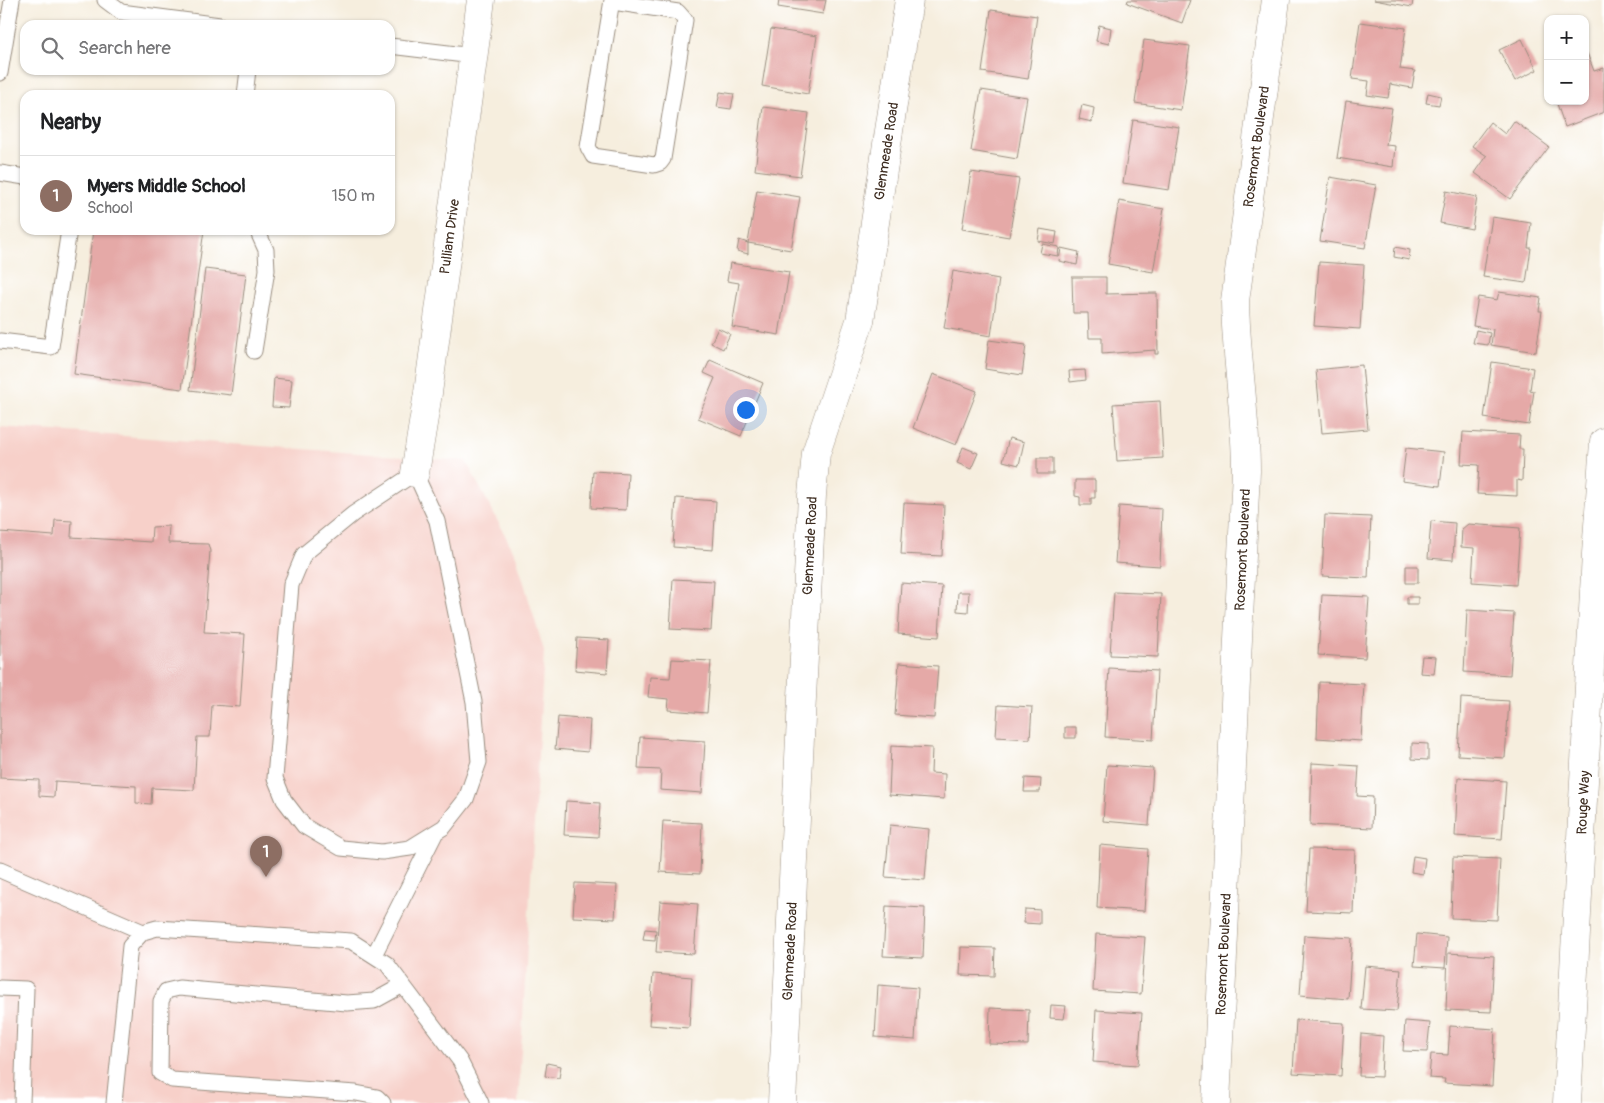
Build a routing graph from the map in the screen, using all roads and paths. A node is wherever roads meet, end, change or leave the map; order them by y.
1 (12, 0) edge
2 (105, 0) edge
3 (481, 0) edge
4 (909, 0) edge
5 (1276, 0) edge
6 (613, 1) edge
7 (182, 20) edge
8 (395, 47) edge
9 (473, 56) junction
10 (0, 73) edge
11 (247, 75) edge
12 (246, 90) edge
13 (0, 173) edge
14 (20, 176) edge
15 (69, 235) edge
16 (260, 235) edge
17 (0, 340) edge
18 (254, 351) dead end
19 (1604, 442) edge
20 (415, 473) junction
21 (436, 832) junction
22 (0, 870) edge
23 (143, 932) junction
24 (374, 955) junction
25 (403, 985) junction
26 (0, 988) edge
27 (22, 1103) edge
28 (114, 1103) edge
29 (384, 1103) edge
30 (481, 1103) edge
31 (782, 1103) edge
32 (1216, 1103) edge
33 (1567, 1103) edge

1 - 10 lane
2 - 7 lane
3 - 9 street, Pulliam Drive
4 - 31 street, Glenmeade Road
5 - 32 street, Rosemont Boulevard
6 - 6 lane
8 - 9 lane
9 - 20 street, Pulliam Drive
11 - 12 lane
13 - 14 lane
15 - 17 lane
16 - 18 lane
19 - 33 street, Rouge Way
20 - 21 lane
20 - 21 lane
21 - 24 lane
22 - 23 lane
23 - 24 lane
23 - 28 lane
24 - 25 lane
25 - 29 lane
25 - 30 lane
26 - 27 lane

